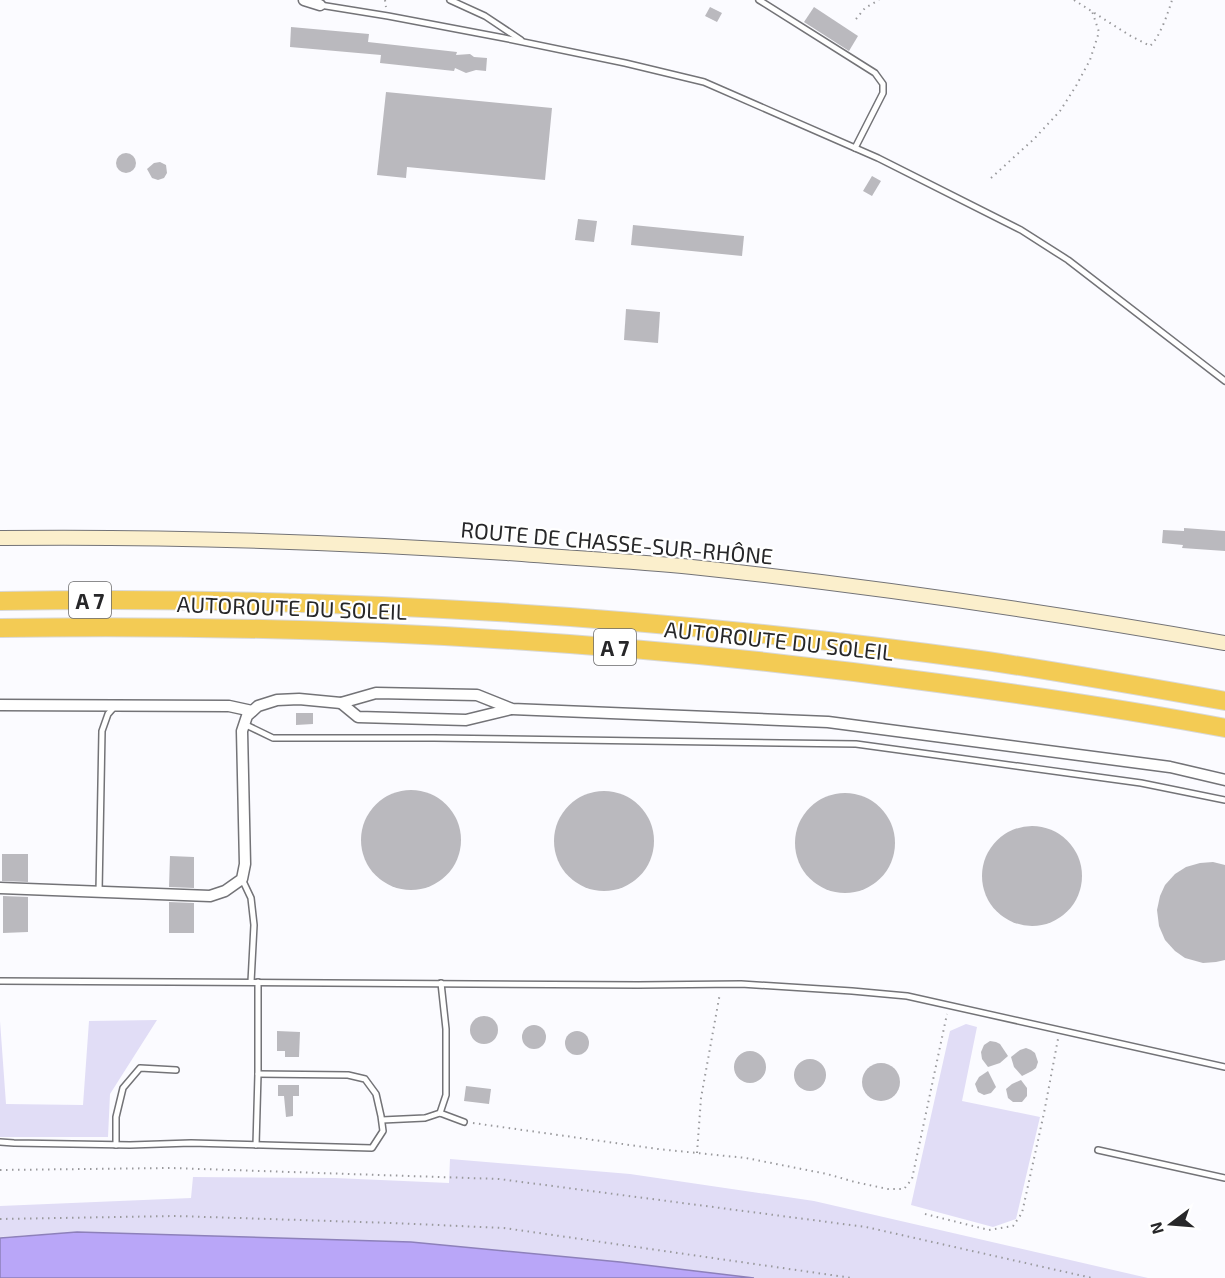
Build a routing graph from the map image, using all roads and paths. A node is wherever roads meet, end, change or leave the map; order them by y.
1 (304, 0) edge
2 (450, 0) edge
3 (759, 0) edge
4 (879, 0) edge
5 (1074, 0) edge
6 (1172, 0) edge
7 (320, 5) joint
8 (1092, 11) junction
9 (855, 19) dead end
10 (525, 43) junction
11 (855, 148) junction
12 (991, 178) dead end
13 (1225, 381) edge
14 (0, 538) edge
15 (0, 601) edge
16 (0, 628) edge
17 (1225, 643) edge
18 (1225, 701) edge
19 (341, 703) junction
20 (0, 705) edge
21 (115, 705) junction
22 (512, 709) junction
23 (252, 711) junction
24 (244, 724) junction
25 (1225, 728) edge
26 (1225, 780) edge
27 (1225, 800) edge
28 (242, 879) junction
29 (0, 888) edge
30 (99, 892) junction
31 (0, 981) edge
32 (251, 982) junction
33 (258, 982) junction
34 (441, 983) junction
35 (721, 984) junction
36 (949, 1006) junction
37 (1060, 1030) junction
38 (1225, 1067) edge
39 (176, 1070) dead end
40 (258, 1074) junction
41 (440, 1113) junction
42 (382, 1120) junction
43 (464, 1122) joint
44 (0, 1142) edge
45 (116, 1145) junction
46 (256, 1145) junction
47 (1098, 1150) dead end
48 (697, 1153) junction
49 (0, 1170) edge
50 (1225, 1178) edge
51 (925, 1214) dead end
52 (0, 1219) edge
53 (852, 1278) edge
54 (1092, 1278) edge

1 - 7 street
2 - 10 lane
3 - 11 lane
4 - 9 path
5 - 8 path
6 - 8 path
7 - 10 lane
8 - 12 path
10 - 11 lane
11 - 13 lane
14 - 17 main road, ROUTE DE CHASSE-SUR-RHÔNE
15 - 18 highway, AUTOROUTE DU SOLEIL / A 7
16 - 25 highway, AUTOROUTE DU SOLEIL / A 7
19 - 22 street
19 - 22 street
19 - 23 street
20 - 21 street
21 - 23 street
21 - 30 lane
22 - 26 street
23 - 24 street
24 - 27 lane
24 - 28 street
28 - 30 street
28 - 32 lane
29 - 30 street
31 - 32 lane
32 - 33 lane
33 - 34 lane
33 - 40 lane
34 - 35 lane
34 - 41 lane
35 - 36 lane
35 - 48 path
36 - 37 lane
36 - 48 path
37 - 38 lane
37 - 51 path
39 - 45 lane
40 - 42 lane
40 - 46 lane
41 - 42 lane
41 - 43 lane
42 - 46 lane
43 - 48 path
44 - 45 lane
45 - 46 lane
47 - 50 lane
49 - 54 path
52 - 53 path

